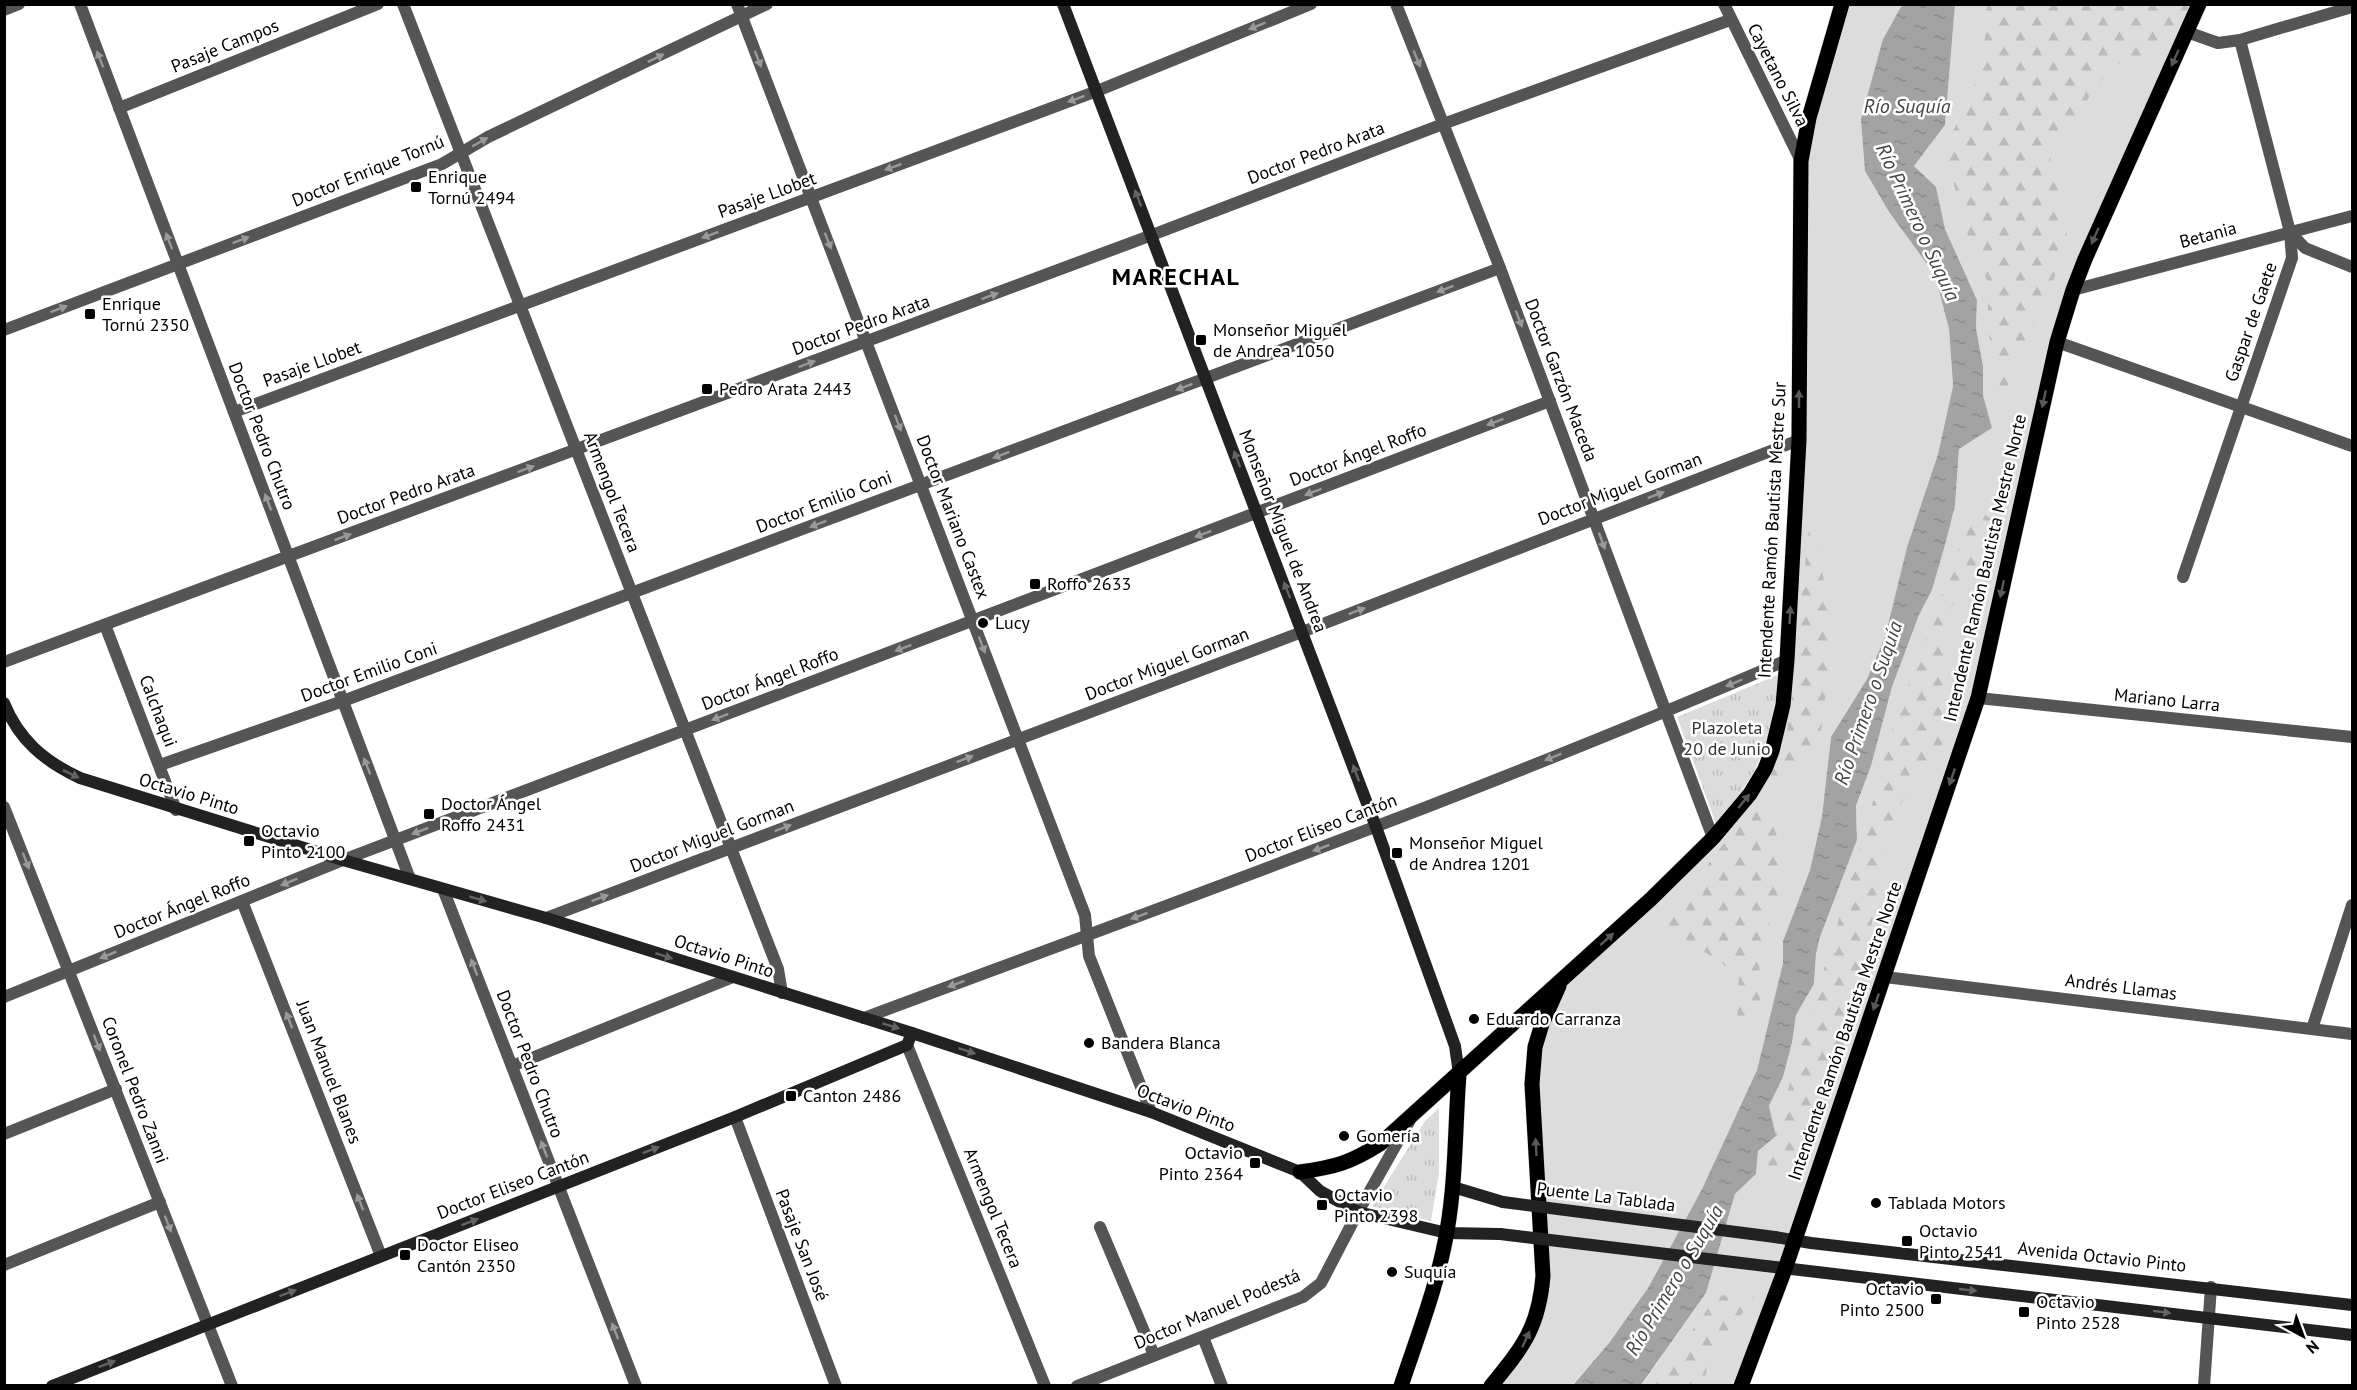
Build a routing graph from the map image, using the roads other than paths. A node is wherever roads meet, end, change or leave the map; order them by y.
1 (19, 4) edge
2 (80, 4) edge
3 (378, 4) edge
4 (403, 4) edge
5 (767, 4) edge
6 (1063, 4) edge
7 (1311, 4) edge
8 (1396, 4) edge
9 (1724, 4) edge
10 (1842, 4) edge
11 (2199, 4) edge
12 (2329, 4) edge
13 (2352, 7) edge
14 (4, 10) edge
15 (739, 11) edge
16 (2320, 16) junction
17 (1730, 20) junction
18 (2187, 32) junction
19 (2240, 40) junction
20 (1097, 91) junction
21 (119, 108) junction
22 (1443, 124) junction
23 (460, 153) junction
24 (1801, 161) junction
25 (811, 198) junction
26 (2352, 216) edge
27 (2290, 232) junction
28 (1152, 235) junction
29 (178, 264) junction
30 (2352, 267) edge
31 (1500, 268) junction
32 (2073, 290) junction
33 (520, 306) junction
34 (4, 330) edge
35 (866, 342) junction
36 (2057, 342) junction
37 (1206, 378) junction
38 (1550, 401) junction
39 (2241, 407) junction
40 (234, 412) junction
41 (1799, 440) junction
42 (2352, 446) edge
43 (576, 450) junction
44 (921, 485) junction
45 (1257, 513) junction
46 (1594, 519) junction
47 (288, 557) junction
48 (2183, 577) dead end
49 (632, 593) junction
50 (973, 621) junction
51 (105, 625) junction
52 (1302, 632) junction
53 (1787, 660) junction
54 (4, 663) edge
55 (1978, 698) junction
56 (343, 702) junction
57 (4, 703) edge
58 (1665, 712) junction
59 (685, 730) junction
60 (2352, 737) edge
61 (1018, 739) junction
62 (160, 765) junction
63 (4, 807) edge
64 (176, 810) junction
65 (8, 824) edge
66 (1376, 827) junction
67 (1713, 838) junction
68 (396, 840) junction
69 (731, 848) junction
70 (344, 860) junction
71 (410, 879) junction
72 (443, 889) junction
73 (242, 901) junction
74 (2352, 905) edge
75 (546, 918) junction
76 (1087, 935) junction
77 (69, 971) junction
78 (733, 977) junction
79 (1885, 977) junction
80 (1563, 978) junction
81 (782, 993) junction
82 (4, 997) edge
83 (864, 1018) junction
84 (2312, 1029) junction
85 (2352, 1034) edge
86 (910, 1039) junction
87 (512, 1066) junction
88 (1459, 1074) junction
89 (116, 1089) junction
90 (1151, 1112) junction
91 (1415, 1112) junction
92 (735, 1117) junction
93 (4, 1134) edge
94 (1300, 1172) junction
95 (559, 1186) junction
96 (1453, 1187) junction
97 (160, 1202) junction
98 (1358, 1212) junction
99 (1100, 1227) dead end
100 (1447, 1233) junction
101 (1775, 1237) joint
102 (1794, 1241) junction
103 (381, 1256) junction
104 (4, 1264) edge
105 (1785, 1269) junction
106 (2211, 1287) junction
107 (2352, 1305) edge
108 (2210, 1318) junction
109 (208, 1324) junction
110 (2352, 1335) edge
111 (1203, 1336) junction
112 (1154, 1355) junction
113 (52, 1386) edge
114 (232, 1386) edge
115 (636, 1386) edge
116 (836, 1386) edge
117 (1045, 1386) edge
118 (1077, 1386) edge
119 (1222, 1386) edge
120 (1401, 1386) edge
121 (1491, 1386) edge
122 (1741, 1386) edge
123 (2204, 1386) edge

1 - 14 street
21 -> 2 street, Doctor Pedro Chutro
3 - 21 street, Pasaje Campos
4 - 23 street, Armengol Tecera
5 - 15 street, Doctor Enrique Tornú
6 - 20 main road, Monseñor Miguel de Andrea
7 -> 20 street, Pasaje Llobet
8 -> 22 street, Doctor Garzón Maceda
9 - 17 street, Cayetano Silva
10 - 24 main road, Intendente Ramón Bautista Mestre Sur
11 - 18 main road, Intendente Ramón Bautista Mestre Norte
12 - 16 street
13 - 16 street
23 -> 15 street, Doctor Enrique Tornú
15 -> 25 street, Doctor Mariano Castex
16 - 19 street
17 - 22 street, Doctor Pedro Arata
17 - 24 street, Cayetano Silva
18 - 19 street
18 -> 32 main road, Intendente Ramón Bautista Mestre Norte
19 - 27 street, Gaspar de Gaete
20 -> 25 street, Pasaje Llobet
28 -> 20 main road, Monseñor Miguel de Andrea
29 -> 21 street, Doctor Pedro Chutro
22 - 28 street, Doctor Pedro Arata
22 - 31 street, Doctor Garzón Maceda
29 -> 23 street, Doctor Enrique Tornú
23 - 33 street, Armengol Tecera
41 -> 24 main road, Intendente Ramón Bautista Mestre Sur
25 -> 33 street, Pasaje Llobet
25 -> 35 street, Doctor Mariano Castex
26 - 27 street, Betania
27 - 30 street
27 - 32 street, Betania
27 - 39 street, Gaspar de Gaete
35 -> 28 street, Doctor Pedro Arata
28 - 37 main road, Monseñor Miguel de Andrea
34 -> 29 street, Doctor Enrique Tornú
29 - 40 street, Doctor Pedro Chutro
31 -> 37 street, Doctor Emilio Coni
31 -> 38 street, Doctor Garzón Maceda
32 - 36 main road, Intendente Ramón Bautista Mestre Norte
33 - 40 street, Pasaje Llobet
33 - 43 street, Armengol Tecera
43 -> 35 street, Doctor Pedro Arata
35 -> 44 street, Doctor Mariano Castex
36 - 39 street
36 -> 55 main road, Intendente Ramón Bautista Mestre Norte
37 -> 44 street, Doctor Emilio Coni
45 -> 37 main road, Monseñor Miguel de Andrea
38 -> 45 street, Doctor Ángel Roffo
38 - 46 street, Doctor Garzón Maceda
39 - 42 street
39 - 48 street, Gaspar de Gaete
47 -> 40 street, Doctor Pedro Chutro
46 -> 41 street, Doctor Miguel Gorman
53 -> 41 main road, Intendente Ramón Bautista Mestre Sur
47 -> 43 street, Doctor Pedro Arata
43 - 49 street, Armengol Tecera
44 -> 49 street, Doctor Emilio Coni
44 - 50 street, Doctor Mariano Castex
45 -> 50 street, Doctor Ángel Roffo
52 -> 45 main road, Monseñor Miguel de Andrea
52 -> 46 street, Doctor Miguel Gorman
46 -> 58 street, Doctor Garzón Maceda
47 - 51 street, Doctor Pedro Arata
47 - 56 street, Doctor Pedro Chutro
49 - 56 street, Doctor Emilio Coni
49 - 59 street, Armengol Tecera
50 -> 59 street, Doctor Ángel Roffo
50 -> 61 street, Doctor Mariano Castex
51 - 54 street, Doctor Pedro Arata
51 - 62 street, Calchaqui
52 - 61 street, Doctor Miguel Gorman
66 -> 52 main road, Monseñor Miguel de Andrea
53 -> 58 street, Doctor Eliseo Cantón
67 -> 53 main road, Intendente Ramón Bautista Mestre Sur
55 - 60 street, Mariano Larra
55 -> 79 main road, Intendente Ramón Bautista Mestre Norte
56 - 62 street, Doctor Emilio Coni
68 -> 56 street, Doctor Pedro Chutro
57 -> 64 main road, Octavio Pinto
58 -> 66 street, Doctor Eliseo Cantón
58 - 67 street, Doctor Garzón Maceda
59 -> 68 street, Doctor Ángel Roffo
59 - 69 street, Armengol Tecera
69 -> 61 street, Doctor Miguel Gorman
61 - 76 street, Doctor Mariano Castex
62 - 64 street, Calchaqui
63 - 65 street, Coronel Pedro Zanni
64 - 70 main road, Octavio Pinto
65 -> 77 street, Coronel Pedro Zanni
66 -> 76 street, Doctor Eliseo Cantón
66 - 88 main road, Monseñor Miguel de Andrea
80 -> 67 main road, Intendente Ramón Bautista Mestre Sur
68 - 70 street, Doctor Ángel Roffo
68 - 71 street, Doctor Pedro Chutro
75 -> 69 street, Doctor Miguel Gorman
69 - 81 street, Armengol Tecera
70 - 71 main road, Octavio Pinto
70 -> 73 street, Doctor Ángel Roffo
71 - 72 main road, Octavio Pinto
72 -> 75 main road, Octavio Pinto
87 -> 72 street, Doctor Pedro Chutro
73 -> 77 street, Doctor Ángel Roffo
103 -> 73 street, Juan Manuel Blanes
74 - 84 street
75 -> 78 main road, Octavio Pinto
76 -> 83 street, Doctor Eliseo Cantón
76 - 90 street, Doctor Mariano Castex
77 - 82 street, Doctor Ángel Roffo
77 -> 89 street, Coronel Pedro Zanni
78 - 81 main road, Octavio Pinto
78 - 87 street
79 - 84 street, Andrés Llamas
79 -> 102 main road, Intendente Ramón Bautista Mestre Norte
80 - 88 main road, Intendente Ramón Bautista Mestre Sur
121 -> 80 main road, Intendente Ramón Bautista Mestre Sur
81 - 83 main road, Octavio Pinto
83 -> 86 main road, Octavio Pinto
84 - 85 street, Andrés Llamas
86 -> 90 main road, Octavio Pinto
86 - 92 main road, Doctor Eliseo Cantón
86 - 117 street, Armengol Tecera
95 -> 87 street, Doctor Pedro Chutro
88 - 91 main road, Intendente Ramón Bautista Mestre Sur
88 - 96 main road
89 - 93 street
89 - 97 street, Coronel Pedro Zanni
90 - 94 main road, Octavio Pinto
91 - 94 main road, Intendente Ramón Bautista Mestre Sur
91 - 98 street, Doctor Manuel Podestá
95 -> 92 main road, Doctor Eliseo Cantón
92 - 116 street, Pasaje San José
94 - 98 main road, Octavio Pinto
103 -> 95 main road, Doctor Eliseo Cantón
115 -> 95 street, Doctor Pedro Chutro
96 - 100 main road
96 - 101 main road, Puente La Tablada, bridge
97 - 104 street
97 -> 109 street, Coronel Pedro Zanni
98 - 100 main road, Octavio Pinto
98 - 111 street, Doctor Manuel Podestá
99 - 112 street
100 - 105 main road, bridge
100 - 120 main road
101 - 102 main road, Avenida Octavio Pinto
102 - 105 main road, Intendente Ramón Bautista Mestre Norte
102 - 106 main road, Avenida Octavio Pinto
109 -> 103 main road, Doctor Eliseo Cantón
105 -> 108 main road
105 - 122 main road, Intendente Ramón Bautista Mestre Norte
106 - 107 main road, Avenida Octavio Pinto
106 - 108 street
108 - 110 main road
108 - 123 street
113 -> 109 main road, Doctor Eliseo Cantón
109 - 114 street, Coronel Pedro Zanni
111 - 112 street, Doctor Manuel Podestá
111 - 119 street
112 - 118 street, Doctor Manuel Podestá

